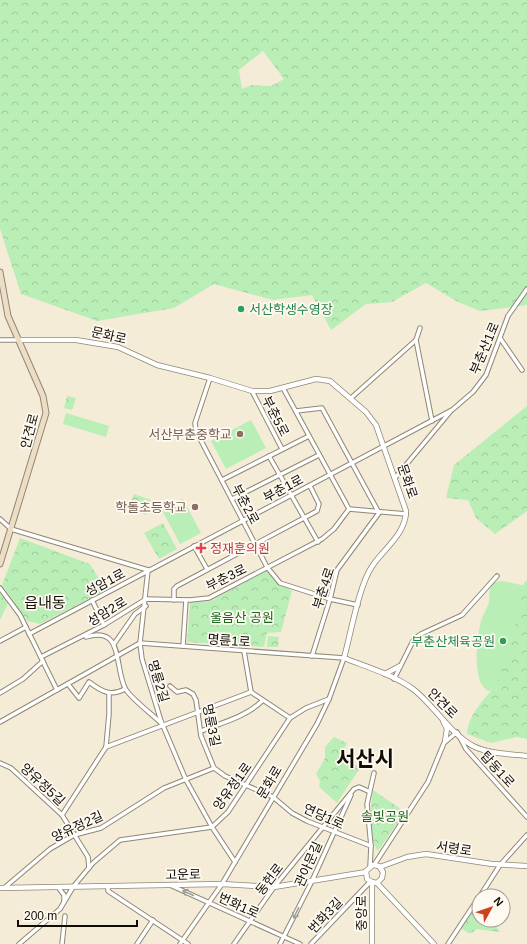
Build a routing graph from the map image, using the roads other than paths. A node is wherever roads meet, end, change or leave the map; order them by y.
1 (0, 272) edge
2 (527, 289) edge
3 (420, 328) dead end
4 (500, 338) junction
5 (0, 340) edge
6 (20, 340) junction
7 (416, 340) junction
8 (522, 370) dead end
9 (210, 378) junction
10 (283, 388) junction
11 (252, 391) junction
12 (351, 398) junction
13 (452, 410) junction
14 (296, 411) junction
15 (432, 421) junction
16 (309, 436) junction
17 (384, 446) junction
18 (282, 449) junction
19 (319, 455) junction
20 (269, 456) junction
21 (352, 464) junction
22 (280, 475) junction
23 (330, 475) junction
24 (396, 478) junction
25 (222, 480) junction
26 (310, 486) junction
27 (291, 495) junction
28 (232, 499) junction
29 (349, 510) junction
30 (379, 513) junction
31 (406, 514) junction
32 (304, 518) junction
33 (0, 519) edge
34 (243, 521) junction
35 (11, 529) junction
36 (318, 542) junction
37 (255, 544) junction
38 (194, 546) junction
39 (0, 564) edge
40 (267, 567) junction
41 (207, 569) junction
42 (148, 570) junction
43 (497, 576) dead end
44 (0, 588) edge
45 (146, 599) junction
46 (330, 599) junction
47 (92, 600) junction
48 (174, 600) junction
49 (186, 600) junction
50 (358, 605) junction
51 (146, 606) junction
52 (104, 625) junction
53 (26, 627) junction
54 (29, 634) junction
55 (78, 640) junction
56 (0, 641) edge
57 (140, 643) junction
58 (114, 644) junction
59 (183, 646) junction
60 (244, 651) junction
61 (312, 656) junction
62 (116, 657) junction
63 (344, 658) junction
64 (42, 659) junction
65 (400, 666) junction
66 (385, 674) junction
67 (394, 679) junction
68 (68, 684) junction
69 (170, 686) dead end
70 (125, 689) junction
71 (57, 690) junction
72 (251, 692) junction
73 (0, 693) edge
74 (109, 693) junction
75 (330, 699) junction
76 (262, 701) junction
77 (198, 712) junction
78 (443, 717) junction
79 (290, 718) junction
80 (0, 722) edge
81 (163, 724) junction
82 (201, 731) junction
83 (457, 732) junction
84 (445, 741) junction
85 (106, 747) junction
86 (527, 756) edge
87 (0, 763) edge
88 (214, 768) junction
89 (374, 773) dead end
90 (186, 780) junction
91 (247, 786) junction
92 (353, 790) junction
93 (368, 791) junction
94 (273, 797) junction
95 (62, 815) junction
96 (527, 816) edge
97 (212, 827) junction
98 (322, 828) junction
99 (333, 832) junction
100 (74, 835) junction
101 (527, 835) edge
102 (371, 846) junction
103 (235, 862) junction
104 (500, 865) junction
105 (372, 866) junction
106 (527, 866) edge
107 (89, 868) junction
108 (380, 868) junction
109 (366, 872) junction
110 (312, 881) junction
111 (373, 882) junction
112 (222, 884) junction
113 (170, 885) junction
114 (58, 887) junction
115 (73, 887) junction
116 (274, 887) junction
117 (2, 888) edge
118 (108, 888) junction
119 (484, 888) edge
120 (64, 903) junction
121 (209, 903) junction
122 (471, 908) edge
123 (64, 916) dead end
124 (153, 920) junction
125 (250, 921) junction
126 (284, 937) junction
127 (182, 940) junction
128 (19, 944) edge
129 (62, 944) edge
130 (137, 944) edge
131 (180, 944) edge
132 (188, 944) edge
133 (234, 944) edge
134 (280, 944) edge
135 (300, 944) edge
136 (311, 944) edge
137 (372, 944) edge
138 (434, 944) edge
139 (448, 944) edge

1 - 6 main road, 안견로
2 - 4 street, 부춘산1로
3 - 7 street
4 - 8 street
4 - 13 street, 부춘산1로
5 - 6 street
6 - 9 street, 문화로
6 - 35 main road, 안견로
7 - 12 street
7 - 15 street
9 - 11 street, 문화로
9 - 25 street, 부춘2로
10 - 11 street, 문화로
10 - 12 street, 문화로
10 - 14 street
11 - 18 street, 부춘5로
12 - 17 street, 문화로
13 - 15 street, 부춘산1로
13 - 24 street, 부춘산1로
14 - 16 street
14 - 21 street
15 - 17 street, 부춘산1로
16 - 18 street, 부춘5로
16 - 19 street
17 - 21 street, 부춘1로
17 - 24 street, 문화로
18 - 20 street, 부춘5로
19 - 22 street
19 - 23 street
20 - 22 street
20 - 25 street, 부춘5로
21 - 23 street, 부춘1로
21 - 30 street
22 - 27 street
22 - 28 street
23 - 26 street, 부춘1로
23 - 29 street
24 - 31 street, 문화로
25 - 28 street, 부춘2로
26 - 27 street, 부춘1로
26 - 32 street
27 - 32 street
27 - 34 street, 부춘1로
28 - 34 street, 부춘2로
29 - 30 street
29 - 36 street, 부춘3로
30 - 31 street
30 - 46 street, 부춘4로
31 - 50 street, 문화로
32 - 36 street
32 - 37 street
33 - 35 street
34 - 37 street, 부춘2로
34 - 38 street, 부춘1로
35 - 39 main road, 안견로
35 - 42 street
36 - 40 street, 부춘3로
37 - 40 street, 부춘2로
37 - 41 street
38 - 41 street
38 - 42 street, 부춘1로
40 - 46 street, 부춘2로
40 - 49 street, 부춘3로
41 - 48 street
42 - 45 street
42 - 47 street, 성암1로
43 - 65 street
44 - 53 street
45 - 48 street, 부춘3로
45 - 51 street
45 - 52 street, 성암2로
46 - 50 street, 부춘2로
46 - 61 street, 부춘4로
47 - 52 street
47 - 54 street, 성암1로
48 - 49 street, 부춘3로
49 - 59 street
50 - 63 street, 문화로
51 - 57 street
51 - 58 street
52 - 55 street, 성암2로
53 - 54 street
53 - 56 street
54 - 64 street
55 - 58 street, 성암2로
55 - 64 street, 성암2로
57 - 59 street, 명륜1로
57 - 62 street
57 - 81 street, 명륜2길
58 - 62 street
59 - 60 street, 명륜1로
60 - 61 street, 명륜1로
60 - 72 street
61 - 63 street, 명륜1로
62 - 68 street
62 - 70 street
63 - 66 street, 안견로
63 - 75 street, 문화로
64 - 71 street
64 - 73 street, 성암2로
65 - 66 street
65 - 67 street
66 - 67 street, 안견로
67 - 78 street, 안견로
68 - 71 street
68 - 74 street
69 - 77 street, 명륜3길
70 - 74 street
70 - 81 street, 명륜2길
71 - 80 street
72 - 76 street
72 - 77 street
74 - 85 street
75 - 79 street, 양유정1로
75 - 94 street, 문화로
76 - 79 street
76 - 82 street
77 - 81 street
77 - 82 street, 명륜3길
78 - 83 street, 안견로
78 - 84 street
79 - 91 street, 양유정1로
81 - 85 street
81 - 90 street, 명륜2길
82 - 88 street, 명륜3길
83 - 84 street
83 - 86 street, 안견로
83 - 96 street, 탑동1로
84 - 105 street
85 - 95 street
87 - 95 street, 양유정5길
88 - 90 street
88 - 91 street
89 - 93 street
90 - 97 street, 명륜2길
90 - 100 street, 양유정2길
91 - 94 street
91 - 97 street, 양유정1로
92 - 93 street
92 - 98 street, 관아문길
92 - 99 street, 관아문길
93 - 102 street
94 - 98 street, 연당1로
94 - 103 street, 문화로
95 - 100 street, 양유정5길
97 - 103 street, 명륜2길
97 - 107 street, 양유정1로
98 - 99 street, 연당1로
98 - 116 street, 동헌로
99 - 102 street, 연당1로
99 - 110 street, 관아문길
100 - 107 street, 양유정5길
100 - 117 street, 양유정2길
101 - 104 street
102 - 105 street
103 - 112 street, 문화로
104 - 106 street, 서령로
104 - 108 street, 서령로
104 - 119 street
105 - 108 street
105 - 109 street
107 - 115 street, 양유정1로
108 - 111 street
109 - 110 street, 고운로
109 - 111 street
110 - 116 street, 고운로
110 -> 126 street, 관아문길
111 - 136 street, 번화3길
111 - 137 street, 중앙로
111 - 138 street
112 - 113 street, 고운로
112 - 116 street, 고운로
112 - 121 street, 문화로
113 - 118 street, 고운로
121 -> 113 street, 번화1로
114 - 115 street, 고운로
114 - 117 street, 고운로
114 - 120 street
115 - 118 street, 고운로
115 - 120 street, 양유정1로
116 - 125 street, 동헌로
118 - 124 street
120 - 128 street, 양유정1로
121 - 125 street, 번화1로
121 - 127 street, 문화로
122 - 139 street
123 - 129 street
124 - 127 street
124 - 130 street
125 - 126 street, 번화1로
125 - 133 street, 동헌로
126 - 134 street, 관아문길
126 - 135 street, 번화1로
127 - 131 street, 문화로
127 - 132 street

